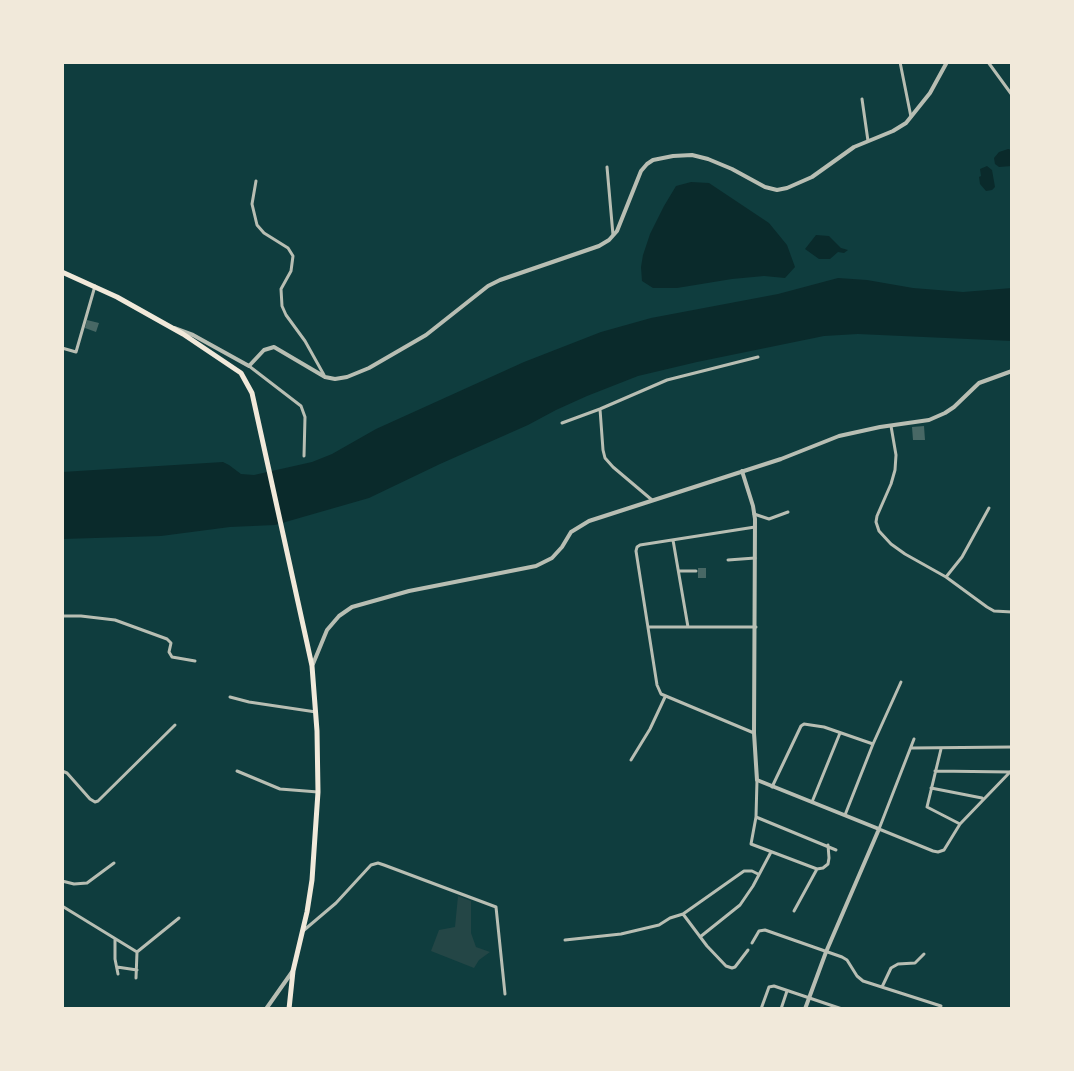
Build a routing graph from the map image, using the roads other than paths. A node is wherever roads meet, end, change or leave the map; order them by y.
1 (900, 62) edge
2 (947, 62) edge
3 (988, 62) edge
4 (1012, 95) edge
5 (862, 99) dead end
6 (911, 117) junction
7 (868, 141) junction
8 (607, 167) dead end
9 (256, 181) dead end
10 (613, 236) junction
11 (62, 272) edge
12 (95, 286) junction
13 (172, 328) junction
14 (62, 348) edge
15 (758, 357) dead end
16 (249, 366) junction
17 (1012, 371) edge
18 (325, 377) junction
19 (600, 409) junction
20 (562, 423) dead end
21 (891, 426) junction
22 (304, 456) dead end
23 (742, 471) junction
24 (653, 501) junction
25 (989, 508) dead end
26 (788, 512) dead end
27 (754, 514) junction
28 (755, 527) junction
29 (673, 540) junction
30 (755, 558) junction
31 (728, 560) dead end
32 (679, 571) junction
33 (696, 571) dead end
34 (946, 577) junction
35 (1012, 612) edge
36 (62, 616) edge
37 (648, 627) junction
38 (688, 627) junction
39 (756, 627) junction
40 (195, 661) dead end
41 (312, 666) junction
42 (901, 682) dead end
43 (230, 697) dead end
44 (665, 697) junction
45 (316, 712) junction
46 (175, 725) dead end
47 (754, 733) junction
48 (840, 733) junction
49 (914, 739) dead end
50 (873, 744) junction
51 (1012, 747) edge
52 (911, 748) junction
53 (941, 748) junction
54 (631, 760) dead end
55 (62, 771) edge
56 (237, 771) dead end
57 (935, 771) junction
58 (1011, 771) edge
59 (757, 780) junction
60 (772, 787) junction
61 (931, 788) junction
62 (318, 792) junction
63 (984, 798) junction
64 (812, 802) junction
65 (844, 816) junction
66 (756, 817) junction
67 (960, 824) junction
68 (879, 829) junction
69 (828, 845) junction
70 (836, 850) dead end
71 (771, 852) junction
72 (114, 863) dead end
73 (817, 869) junction
74 (758, 874) junction
75 (62, 881) edge
76 (62, 906) edge
77 (794, 911) dead end
78 (683, 914) junction
79 (179, 918) dead end
80 (303, 931) junction
81 (700, 937) junction
82 (115, 939) junction
83 (565, 940) dead end
84 (752, 943) dead end
85 (748, 950) dead end
86 (137, 952) junction
87 (826, 952) junction
88 (924, 954) dead end
89 (116, 966) junction
90 (137, 970) junction
91 (293, 971) junction
92 (118, 974) dead end
93 (136, 978) dead end
94 (882, 987) junction
95 (787, 991) junction
96 (505, 994) dead end
97 (808, 999) junction
98 (941, 1006) dead end
99 (832, 1007) edge
100 (266, 1009) edge
101 (289, 1009) edge
102 (761, 1009) edge
103 (781, 1009) edge
104 (805, 1009) edge
105 (842, 1009) edge

1 - 6 street
2 - 6 street
3 - 4 street
5 - 7 street
6 - 7 street
7 - 10 street
8 - 10 street
9 - 18 street
10 - 18 street
11 - 12 main road
12 - 13 main road
12 - 14 street
13 - 16 street
13 - 41 main road
15 - 19 street
16 - 18 street
16 - 22 street
17 - 21 street
19 - 20 street
19 - 24 street
21 - 23 street
21 - 34 street
23 - 24 street
23 - 27 street
24 - 41 street
25 - 34 street
26 - 27 street
27 - 28 street
28 - 29 street
28 - 30 street
29 - 32 street
29 - 37 street
30 - 31 street
30 - 39 street
32 - 33 street
32 - 38 street
34 - 35 street
36 - 40 street
37 - 38 street
37 - 44 street
38 - 39 street
39 - 47 street
41 - 45 main road
42 - 50 street
43 - 45 street
44 - 47 street
44 - 54 street
45 - 62 main road
46 - 55 street
47 - 59 street
48 - 50 street
48 - 60 street
48 - 64 street
49 - 52 street
50 - 65 street
51 - 53 street
52 - 53 street
52 - 68 street
53 - 57 street
56 - 62 street
57 - 58 street
57 - 61 street
58 - 63 street
59 - 60 street
59 - 66 street
60 - 64 street
61 - 63 street
61 - 67 street
62 - 80 main road
63 - 67 street
64 - 65 street
65 - 68 street
66 - 69 street
66 - 71 street
67 - 68 street
68 - 87 street
69 - 70 street
69 - 73 street
71 - 73 street
71 - 74 street
72 - 75 street
73 - 77 street
74 - 78 street
74 - 81 street
76 - 82 street
78 - 81 street
78 - 83 street
79 - 86 street
80 - 91 main road
80 - 96 street
81 - 85 street
82 - 86 street
82 - 89 street
84 - 87 street
86 - 90 street
87 - 94 street
87 - 97 street
88 - 94 street
89 - 90 street
89 - 92 street
90 - 93 street
91 - 100 street
91 - 101 main road
94 - 98 street
95 - 97 street
95 - 102 street
95 - 103 street
97 - 99 street
97 - 104 street
99 - 105 street

